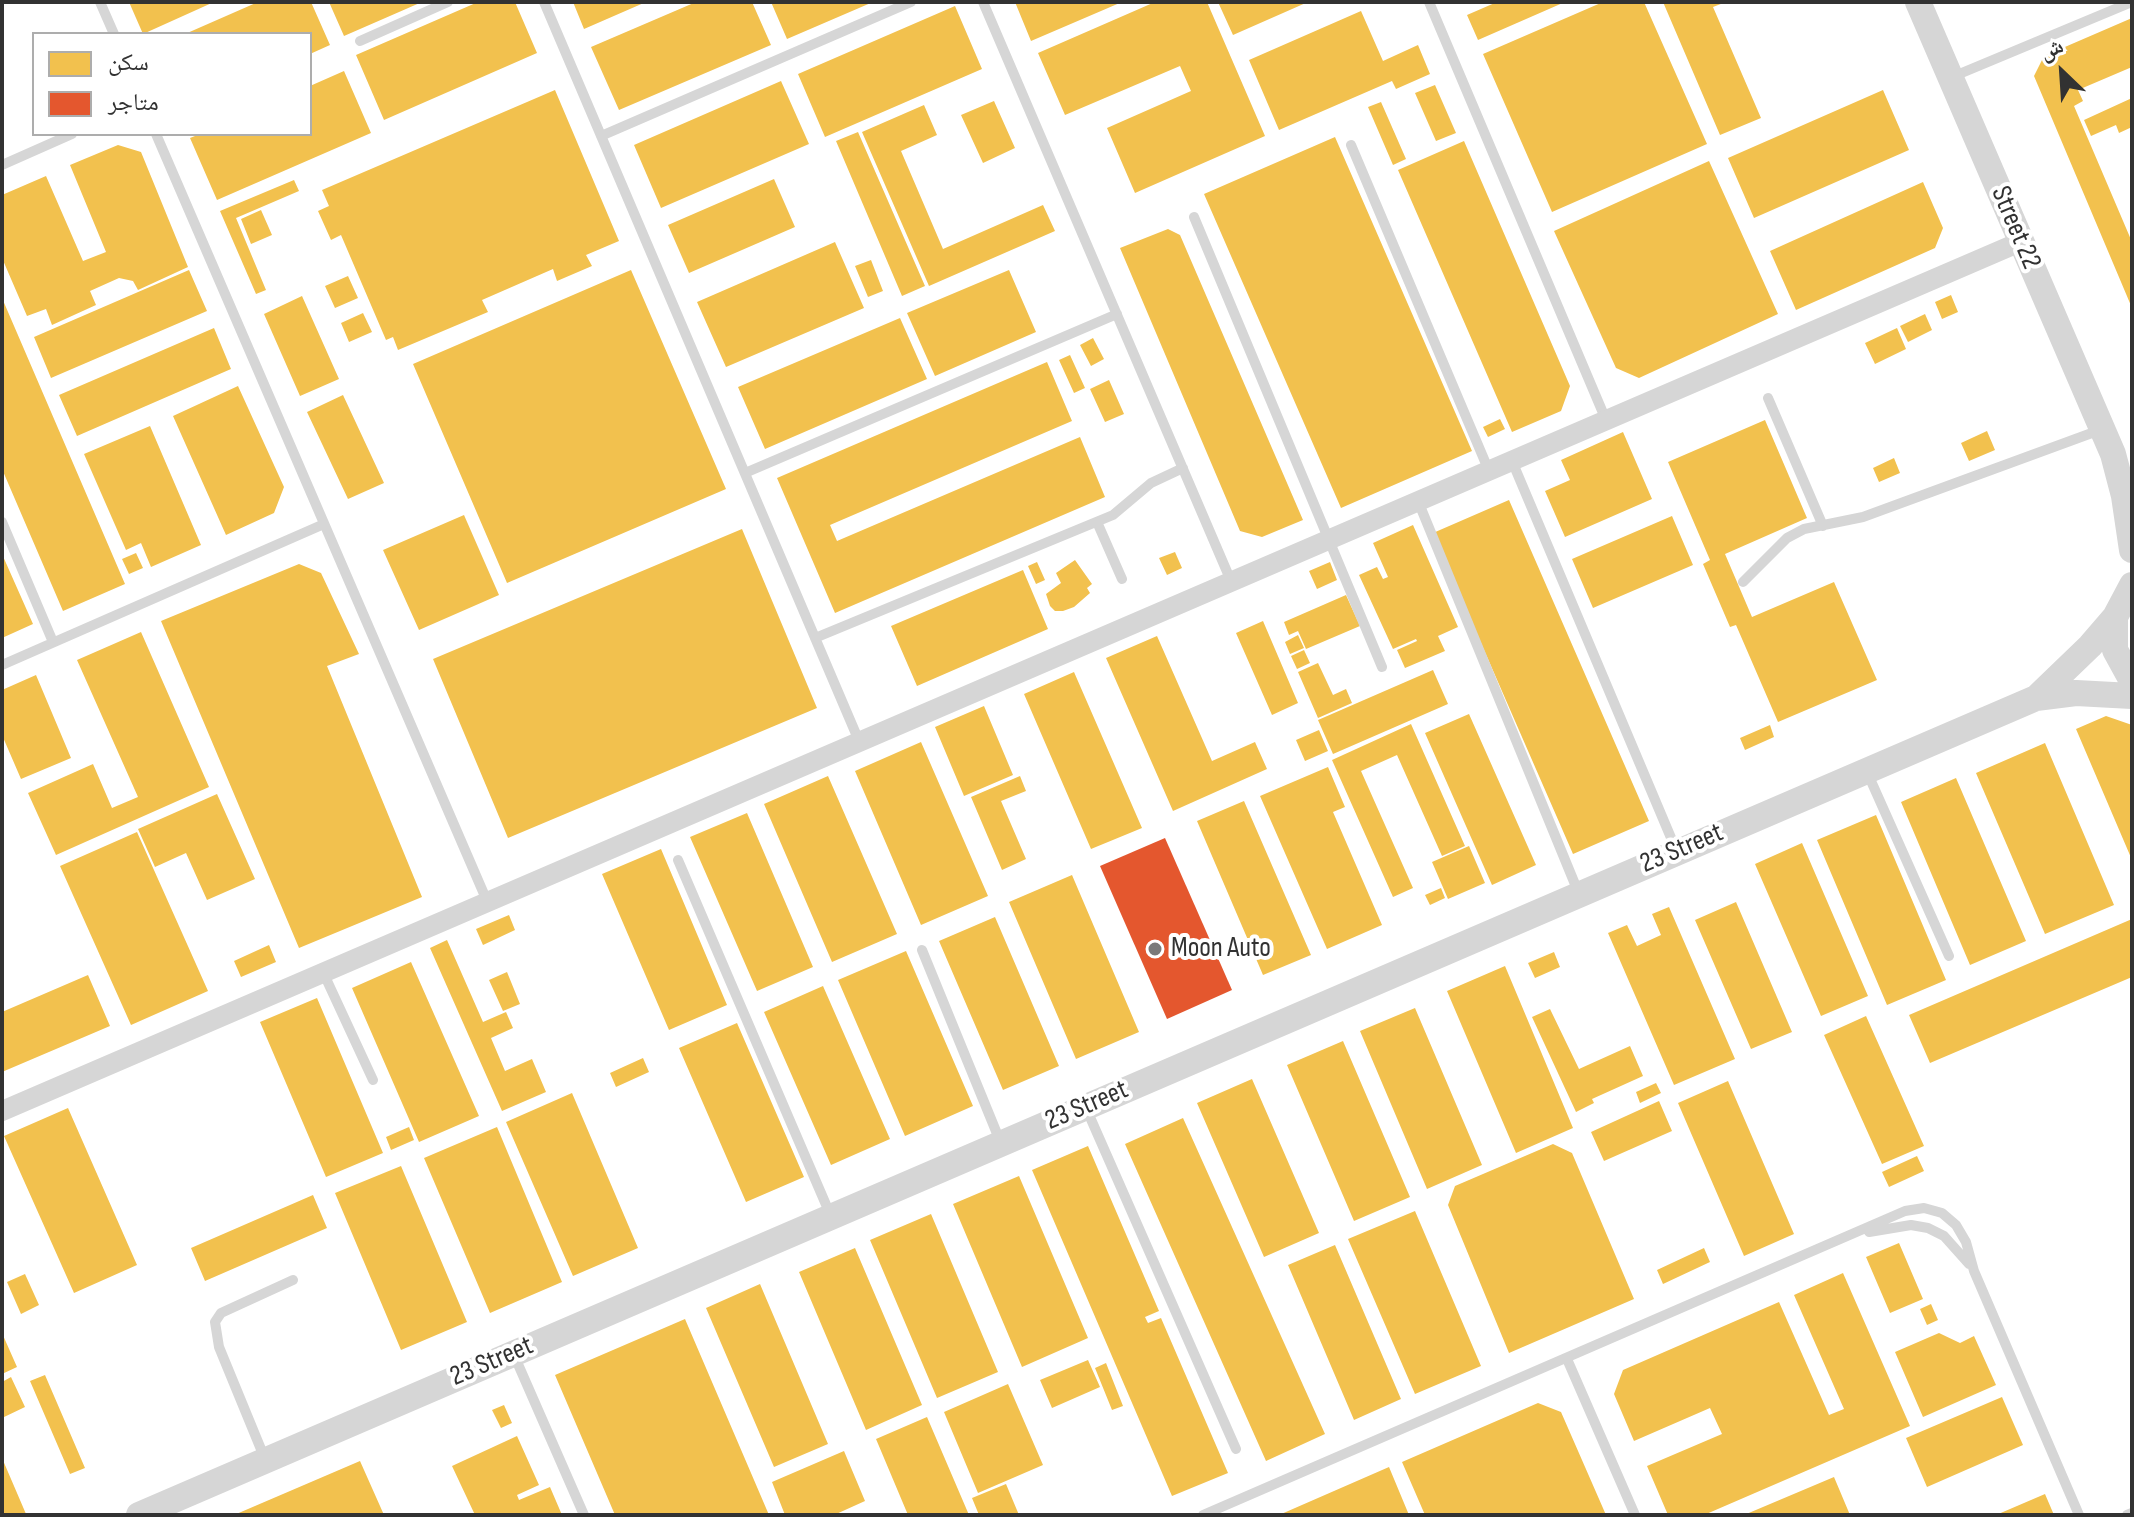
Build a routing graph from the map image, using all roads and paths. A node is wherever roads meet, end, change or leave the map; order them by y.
1 (100, 2) edge
2 (448, 2) edge
3 (544, 2) edge
4 (911, 2) edge
5 (983, 2) edge
6 (1429, 2) edge
7 (1918, 2) edge
8 (2132, 2) edge
9 (113, 32) edge
10 (360, 41) dead end
11 (1950, 78) junction
12 (67, 136) edge
13 (157, 136) edge
14 (601, 136) junction
15 (1351, 145) dead end
16 (2, 165) edge
17 (1194, 217) dead end
18 (2020, 242) junction
19 (1117, 314) junction
20 (1768, 398) dead end
21 (1606, 420) junction
22 (2101, 429) junction
23 (2113, 454) junction
24 (1512, 461) junction
25 (1183, 468) junction
26 (1489, 471) junction
27 (745, 473) junction
28 (2132, 483) edge
29 (1418, 501) junction
30 (2, 522) edge
31 (1097, 522) junction
32 (324, 524) junction
33 (1823, 526) junction
34 (1328, 539) junction
35 (2132, 550) edge
36 (1122, 579) dead end
37 (1231, 581) junction
38 (1743, 582) dead end
39 (2132, 585) edge
40 (2115, 617) junction
41 (815, 638) junction
42 (53, 642) junction
43 (2, 665) edge
44 (1382, 667) dead end
45 (2132, 681) edge
46 (2132, 696) edge
47 (2036, 698) junction
48 (859, 741) junction
49 (1866, 770) junction
50 (1677, 852) junction
51 (678, 860) dead end
52 (1579, 894) junction
53 (487, 901) junction
54 (922, 950) dead end
55 (1949, 956) dead end
56 (323, 972) junction
57 (373, 1080) dead end
58 (1086, 1106) junction
59 (2, 1111) edge
60 (1001, 1143) junction
61 (831, 1216) junction
62 (1851, 1236) junction
63 (1974, 1271) junction
64 (293, 1280) dead end
65 (513, 1354) junction
66 (1567, 1359) junction
67 (1236, 1449) dead end
68 (266, 1460) junction
69 (139, 1515) edge
70 (584, 1515) edge
71 (1203, 1515) edge
72 (1635, 1515) edge
73 (2079, 1515) edge

1 - 9 lane
2 - 10 lane
3 - 14 lane
4 - 14 lane
5 - 19 lane
6 - 21 lane
7 - 11 street, Street 22
8 - 11 lane
11 - 18 street, Street 22
12 - 16 lane
13 - 32 lane
14 - 27 lane
15 - 26 lane
17 - 34 lane
18 - 21 street
18 - 22 street, Street 22
19 - 25 lane
19 - 27 lane
20 - 33 lane
21 - 24 street
22 - 23 street, Street 22
22 - 33 lane
23 - 28 street, Street 22
23 - 35 street, Street 22
24 - 26 street
24 - 50 lane
25 - 31 lane
25 - 37 lane
26 - 29 street
27 - 41 lane
29 - 34 street
29 - 52 lane
30 - 42 lane
31 - 36 lane
31 - 41 lane
32 - 42 lane
32 - 53 lane
33 - 38 lane
34 - 37 street
34 - 44 lane
37 - 48 street
39 - 40 street, 23 Street
40 - 45 street
40 - 47 street, 23 Street
41 - 48 lane
42 - 43 lane
46 - 47 street, 23 Street
47 - 49 street, 23 Street
48 - 53 street
49 - 50 street, 23 Street
49 - 55 lane
50 - 52 street, 23 Street
51 - 61 lane
52 - 58 street, 23 Street
53 - 56 street
54 - 60 lane
56 - 57 lane
56 - 59 street
58 - 60 street, 23 Street
58 - 67 lane
60 - 61 street, 23 Street
61 - 65 street, 23 Street
62 - 63 lane
62 - 63 lane
62 - 66 lane
63 - 73 lane
64 - 68 lane
65 - 68 street, 23 Street
65 - 70 lane
66 - 71 lane
66 - 72 lane
68 - 69 street, 23 Street

